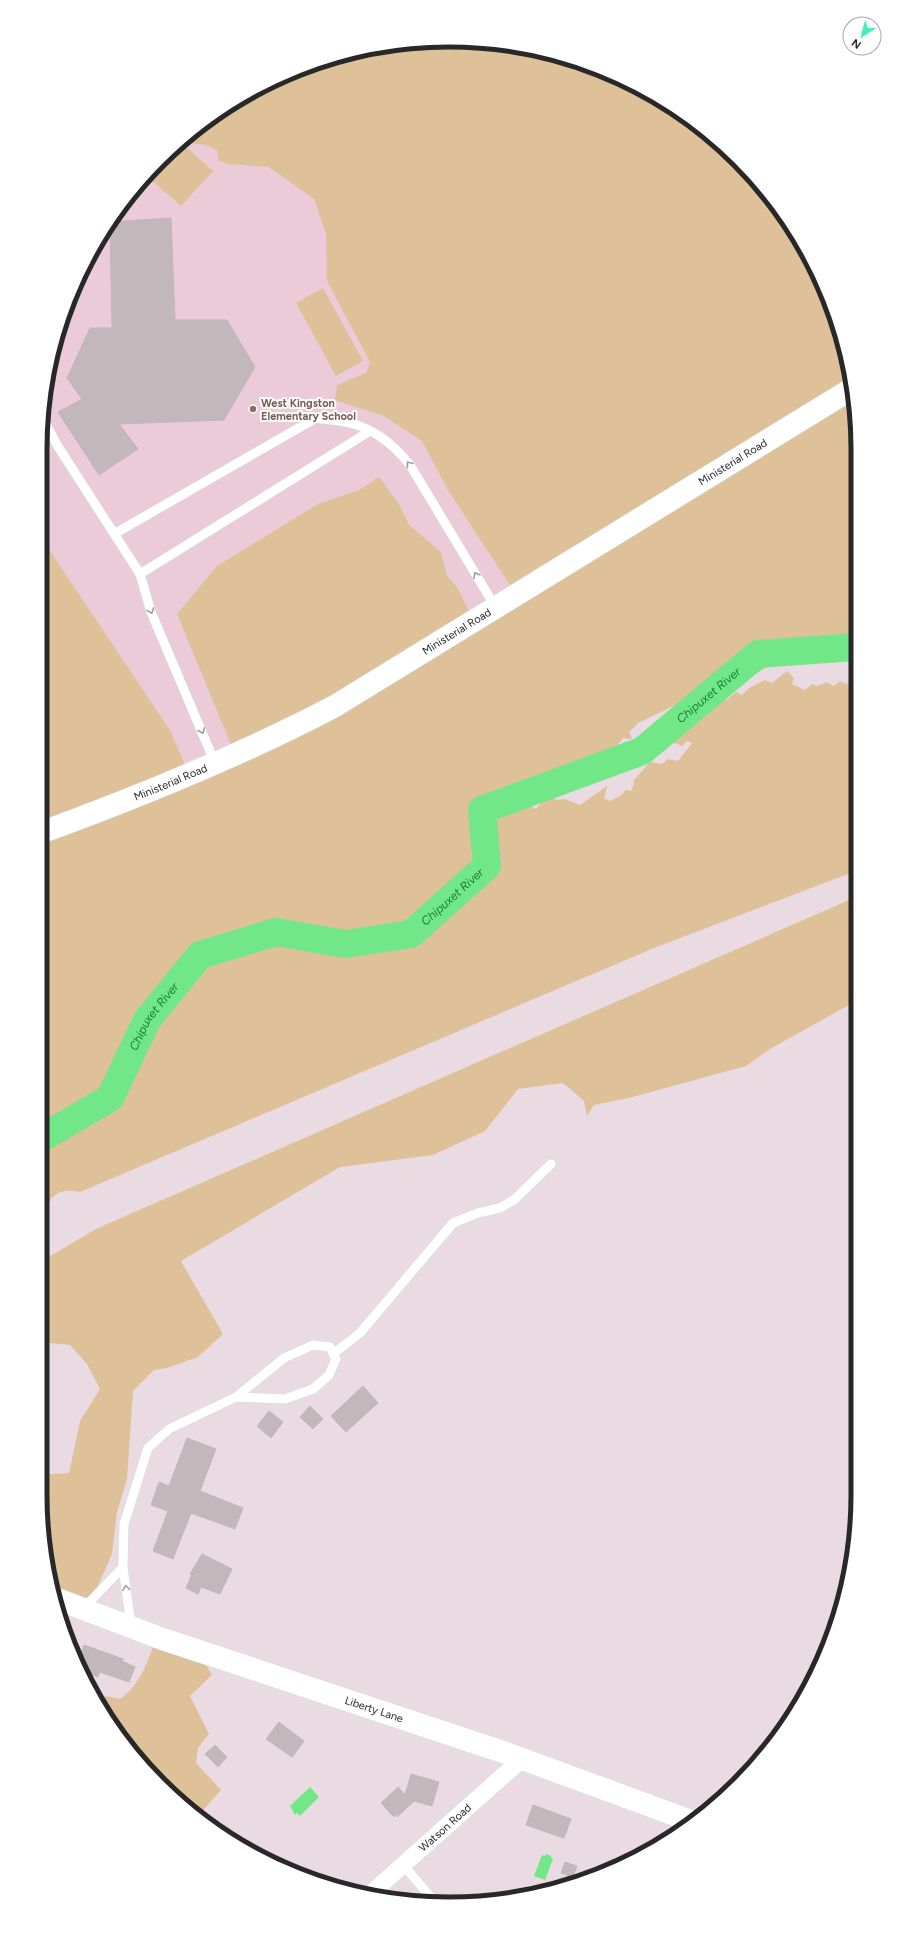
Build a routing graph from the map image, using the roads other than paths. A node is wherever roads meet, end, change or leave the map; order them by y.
1 (847, 392) edge
2 (48, 427) edge
3 (370, 431) junction
4 (114, 534) junction
5 (140, 574) junction
6 (496, 608) junction
7 (215, 763) junction
8 (47, 830) edge
9 (551, 1164) dead end
10 (333, 1354) junction
11 (236, 1397) junction
12 (123, 1567) junction
13 (61, 1601) edge
14 (83, 1608) junction
15 (131, 1627) junction
16 (522, 1759) junction
17 (686, 1819) edge
18 (403, 1866) junction
19 (375, 1890) edge
20 (430, 1896) edge

1 - 6 main road, Ministerial Road
2 - 4 lane
3 - 4 lane
3 - 5 lane
6 -> 3 lane
4 - 5 lane
5 -> 7 lane
6 - 7 main road, Ministerial Road
7 - 8 main road, Ministerial Road
9 - 10 lane
10 - 11 lane
10 - 11 lane
11 - 12 lane
12 - 14 lane
15 -> 12 lane
13 - 14 main road, Liberty Lane
14 - 15 main road, Liberty Lane
15 - 16 main road, Liberty Lane
16 - 17 main road, Liberty Lane
16 - 18 street, Watson Road
18 - 19 street, Watson Road
18 - 20 lane

